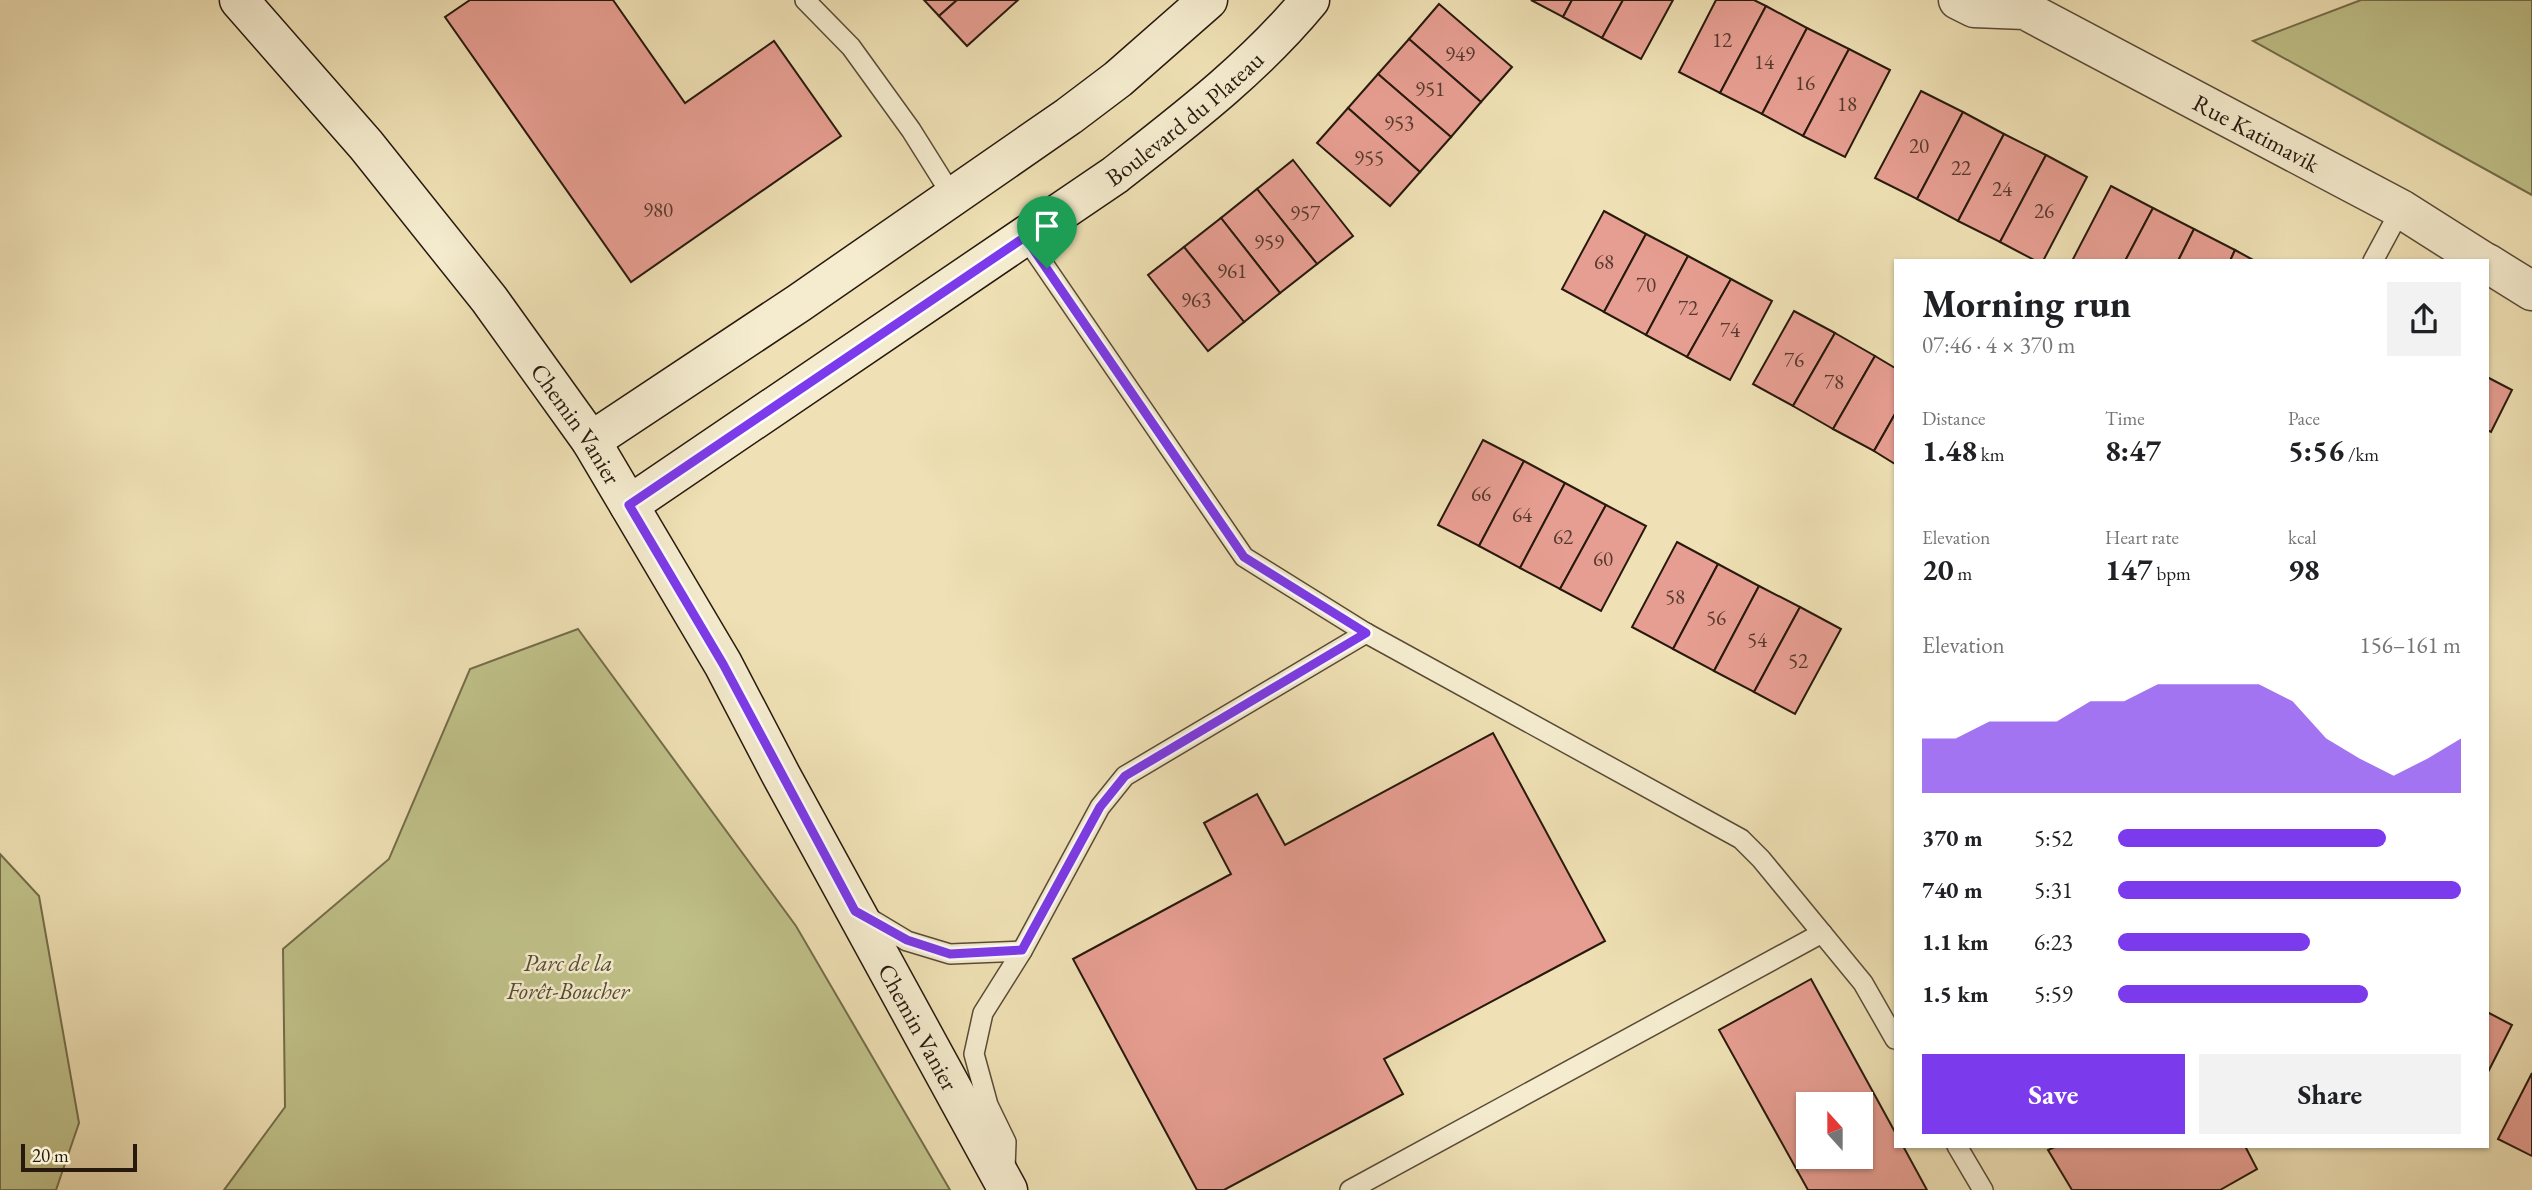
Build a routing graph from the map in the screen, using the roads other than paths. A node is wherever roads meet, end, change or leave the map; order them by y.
1 (239, 0) edge
2 (806, 0) edge
3 (1208, 0) edge
4 (1310, 0) edge
5 (1958, 0) edge
6 (2022, 5) edge
7 (953, 197) junction
8 (2401, 209) junction
9 (1025, 237) junction
10 (2374, 259) edge
11 (2480, 259) edge
12 (2489, 264) edge
13 (2532, 291) edge
14 (591, 441) junction
15 (629, 505) junction
16 (1366, 633) junction
17 (855, 911) junction
18 (1822, 933) junction
19 (1022, 950) junction
20 (1894, 1037) edge
21 (1958, 1148) edge
22 (1007, 1187) edge
23 (1350, 1190) edge
24 (1983, 1190) edge

1 - 14 main road, Chemin Vanier
2 - 7 lane
3 - 7 main road
4 - 9 main road, Boulevard du Plateau
5 - 6 main road, Rue Katimavik
6 - 8 main road, Rue Katimavik
7 - 14 main road
8 - 10 lane
8 - 11 main road, Rue Katimavik
9 - 15 main road, Boulevard du Plateau
9 - 16 lane
12 - 13 main road, Rue Katimavik
14 - 15 main road, Chemin Vanier
15 - 17 main road, Chemin Vanier
16 - 18 lane
16 - 19 lane
17 - 19 lane
17 - 22 main road, Chemin Vanier
18 - 20 lane
18 - 23 lane
19 - 22 lane
21 - 24 lane

